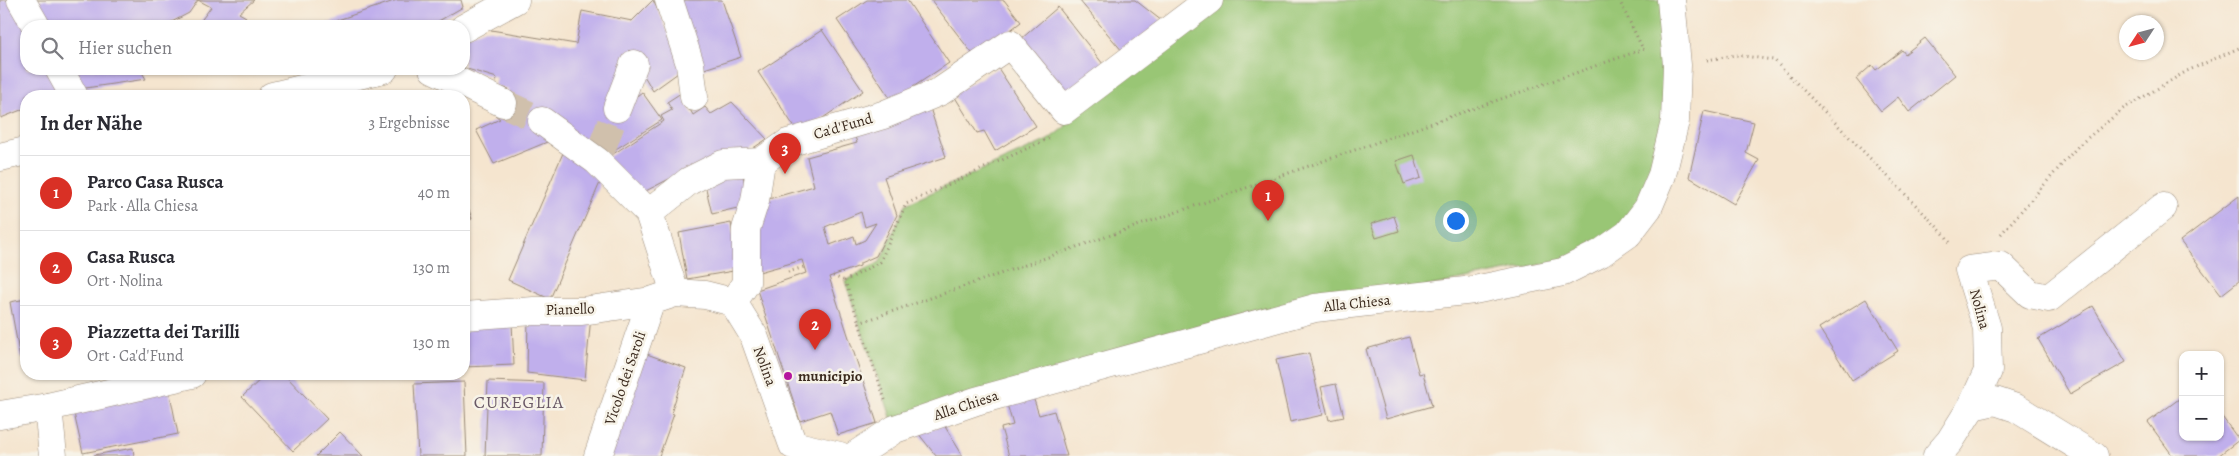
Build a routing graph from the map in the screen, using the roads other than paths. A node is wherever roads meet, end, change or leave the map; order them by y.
1 (22, 0) edge
2 (515, 0) edge
3 (669, 0) edge
4 (1209, 0) edge
5 (1671, 0) edge
6 (33, 20) edge
7 (470, 25) edge
8 (634, 64) dead end
9 (62, 75) edge
10 (359, 75) edge
11 (445, 75) edge
12 (71, 90) edge
13 (297, 90) edge
14 (694, 97) dead end
15 (503, 103) tunnel mouth
16 (617, 108) tunnel mouth
17 (542, 121) tunnel mouth
18 (20, 152) edge
19 (0, 156) edge
20 (761, 162) junction
21 (2163, 207) dead end
22 (649, 213) junction
23 (663, 297) junction
24 (733, 302) junction
25 (470, 315) edge
26 (166, 380) edge
27 (1972, 406) junction
28 (48, 407) junction
29 (0, 414) edge
30 (53, 456) edge
31 (598, 456) edge
32 (840, 456) edge
33 (854, 456) edge
34 (1937, 456) edge
35 (2094, 456) edge

1 - 6 street
2 - 7 street
3 - 14 street
4 - 20 street, Ca'd'Fund
5 - 33 street, Alla Chiesa
8 - 16 street
9 - 12 street
10 - 13 street
11 - 15 street
17 - 22 street
18 - 19 street
20 - 22 street
20 - 24 street
21 - 27 street, Nolina
22 - 23 street
23 - 24 street
23 - 25 street, Pianello
23 - 31 street, Vicolo dei Saroli
24 - 32 street, Nolina
26 - 28 street
27 - 34 street, Nolina
27 - 35 street
28 - 29 street
28 - 30 street

